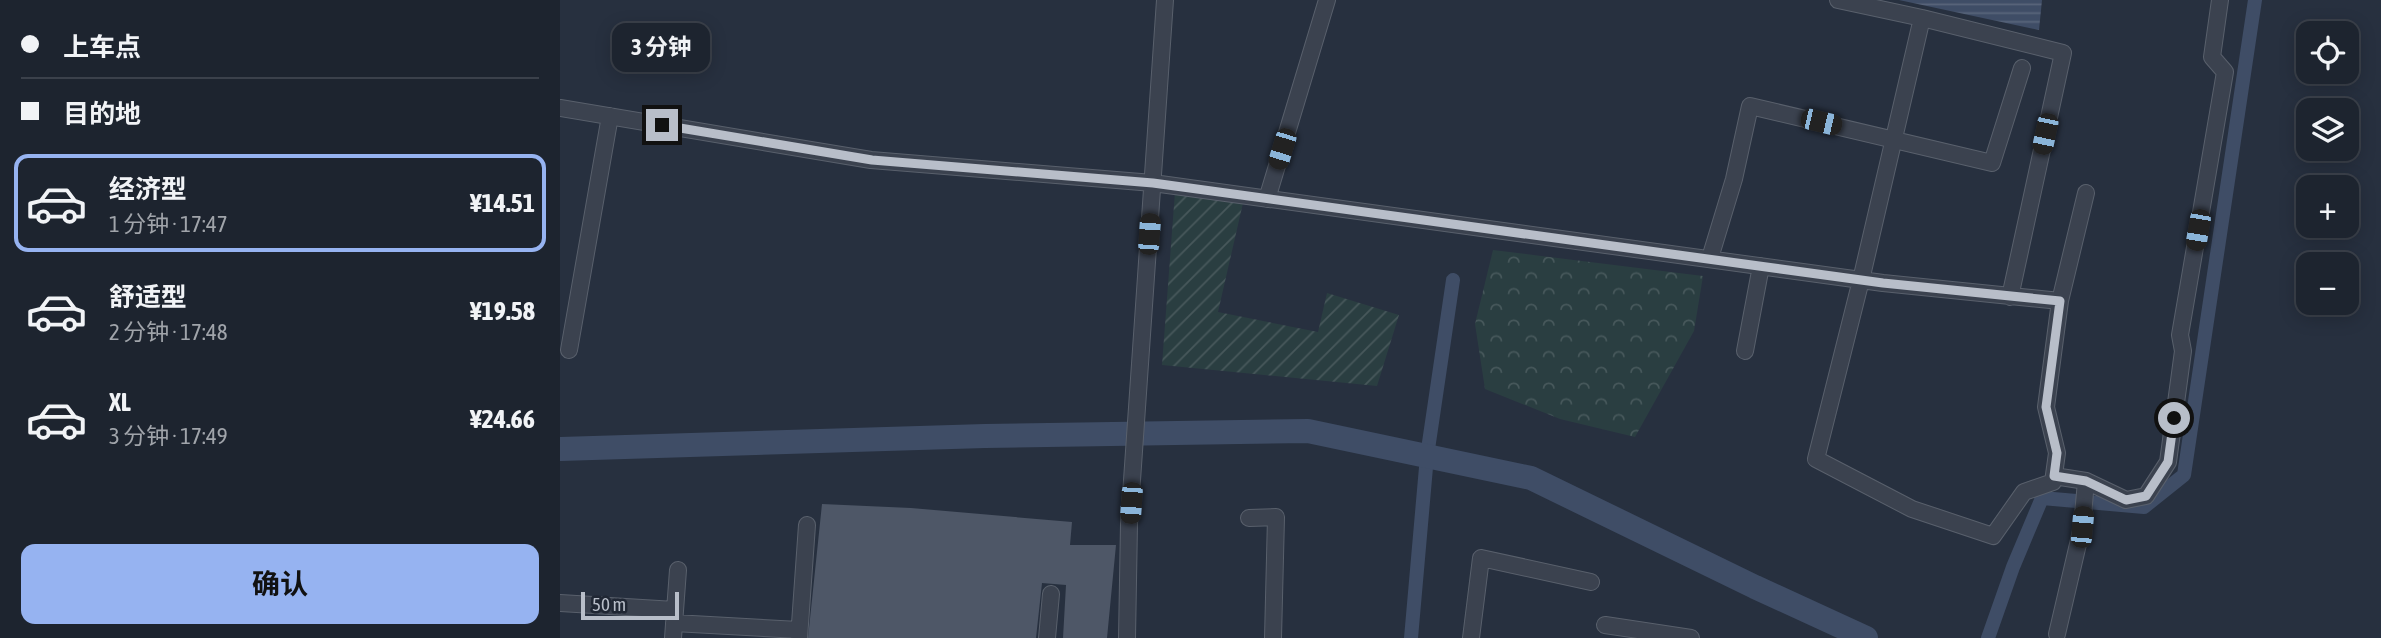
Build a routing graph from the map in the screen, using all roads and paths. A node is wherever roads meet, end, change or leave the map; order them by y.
1 (1165, 0) edge
2 (1327, 0) edge
3 (1838, 0) edge
4 (2220, 0) edge
5 (1922, 18) junction
6 (2022, 68) dead end
7 (560, 108) edge
8 (610, 116) junction
9 (1892, 139) junction
10 (1153, 183) junction
11 (2086, 193) dead end
12 (1267, 198) junction
13 (1710, 258) junction
14 (1761, 266) junction
15 (1861, 280) junction
16 (2010, 297) junction
17 (2060, 301) junction
18 (569, 350) dead end
19 (1745, 351) dead end
20 (2054, 476) junction
21 (2086, 481) junction
22 (1249, 518) dead end
23 (807, 524) dead end
24 (678, 570) dead end
25 (1591, 582) dead end
26 (1052, 594) dead end
27 (560, 603) edge
28 (674, 624) edge
29 (1605, 625) dead end
30 (799, 634) edge
31 (2057, 635) dead end
32 (1047, 638) edge
33 (1128, 638) edge
34 (1273, 638) edge
35 (1471, 638) edge
36 (1691, 638) edge

1 - 10 street
2 - 12 street
3 - 5 street
4 - 21 street
5 - 9 street
5 - 16 street
6 - 9 street
7 - 8 street
8 - 10 street
8 - 18 street
9 - 13 street
9 - 15 street
10 - 12 street
10 - 33 street
11 - 17 street
12 - 13 street
13 - 14 street
14 - 15 street
14 - 19 street
15 - 16 street
15 - 20 street
16 - 17 street
17 - 20 street
20 - 21 street
21 - 31 street
22 - 34 street
23 - 30 street
24 - 28 street
25 - 35 street
26 - 32 street
27 - 28 street
28 - 30 street
29 - 36 street

